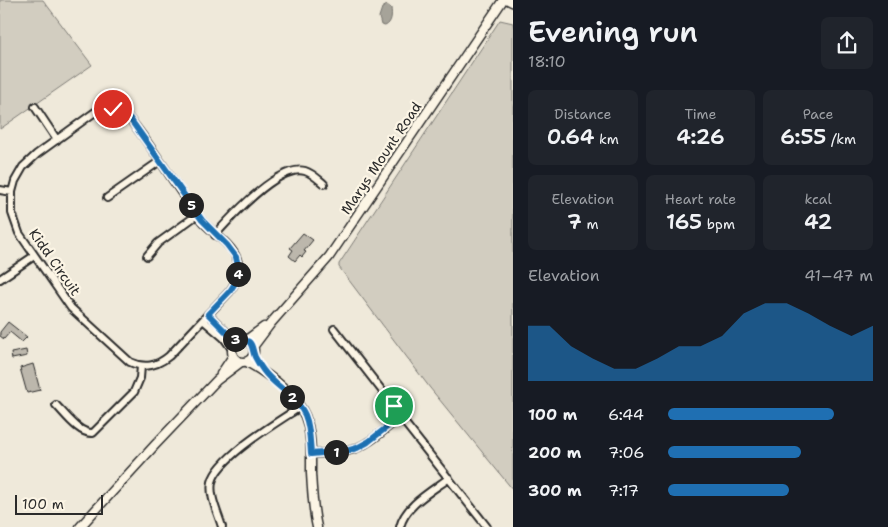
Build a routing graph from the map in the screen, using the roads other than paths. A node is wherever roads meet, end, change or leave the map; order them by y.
1 (503, 0) edge
2 (509, 0) edge
3 (513, 2) edge
4 (35, 107) dead end
5 (57, 140) junction
6 (160, 161) junction
7 (324, 184) dead end
8 (0, 190) edge
9 (12, 192) junction
10 (107, 198) dead end
11 (197, 215) junction
12 (216, 234) junction
13 (34, 256) junction
14 (148, 256) dead end
15 (0, 279) edge
16 (208, 314) junction
17 (203, 320) junction
18 (270, 323) junction
19 (334, 329) dead end
20 (242, 341) junction
21 (253, 351) junction
22 (233, 352) junction
23 (244, 362) junction
24 (141, 366) junction
25 (264, 372) junction
26 (218, 380) junction
27 (56, 405) dead end
28 (300, 407) junction
29 (400, 417) junction
30 (311, 454) junction
31 (449, 478) junction
32 (80, 527) edge
33 (222, 527) edge
34 (317, 527) edge
35 (400, 527) edge
36 (487, 527) edge

1 - 18 street, Marys Mount Road
2 - 3 main road
4 - 5 street
5 - 6 street, Kidd Circuit
5 - 9 street, Kidd Circuit
6 - 10 street
6 - 11 street, Kidd Circuit
7 - 12 street
8 - 9 street
9 - 13 street, Kidd Circuit
11 - 12 street, Kidd Circuit
11 - 14 street
12 - 16 street, Kidd Circuit
13 - 15 street
13 - 24 street, Kidd Circuit
16 - 17 street, Kidd Circuit
16 - 20 street
17 - 22 street
17 - 24 street, Kidd Circuit
18 - 20 street, Marys Mount Road
18 - 21 street, Marys Mount Road
19 - 29 street
20 - 21 street
20 - 22 street, Marys Mount Road
21 - 23 street, Marys Mount Road
21 - 25 street
22 - 23 street
22 - 26 street
23 - 25 street
23 - 26 street
24 - 27 street
25 - 28 street
26 - 32 street
28 - 30 street
28 - 33 street
29 - 30 street
29 - 31 street
30 - 34 street
31 - 35 street
31 - 36 street

